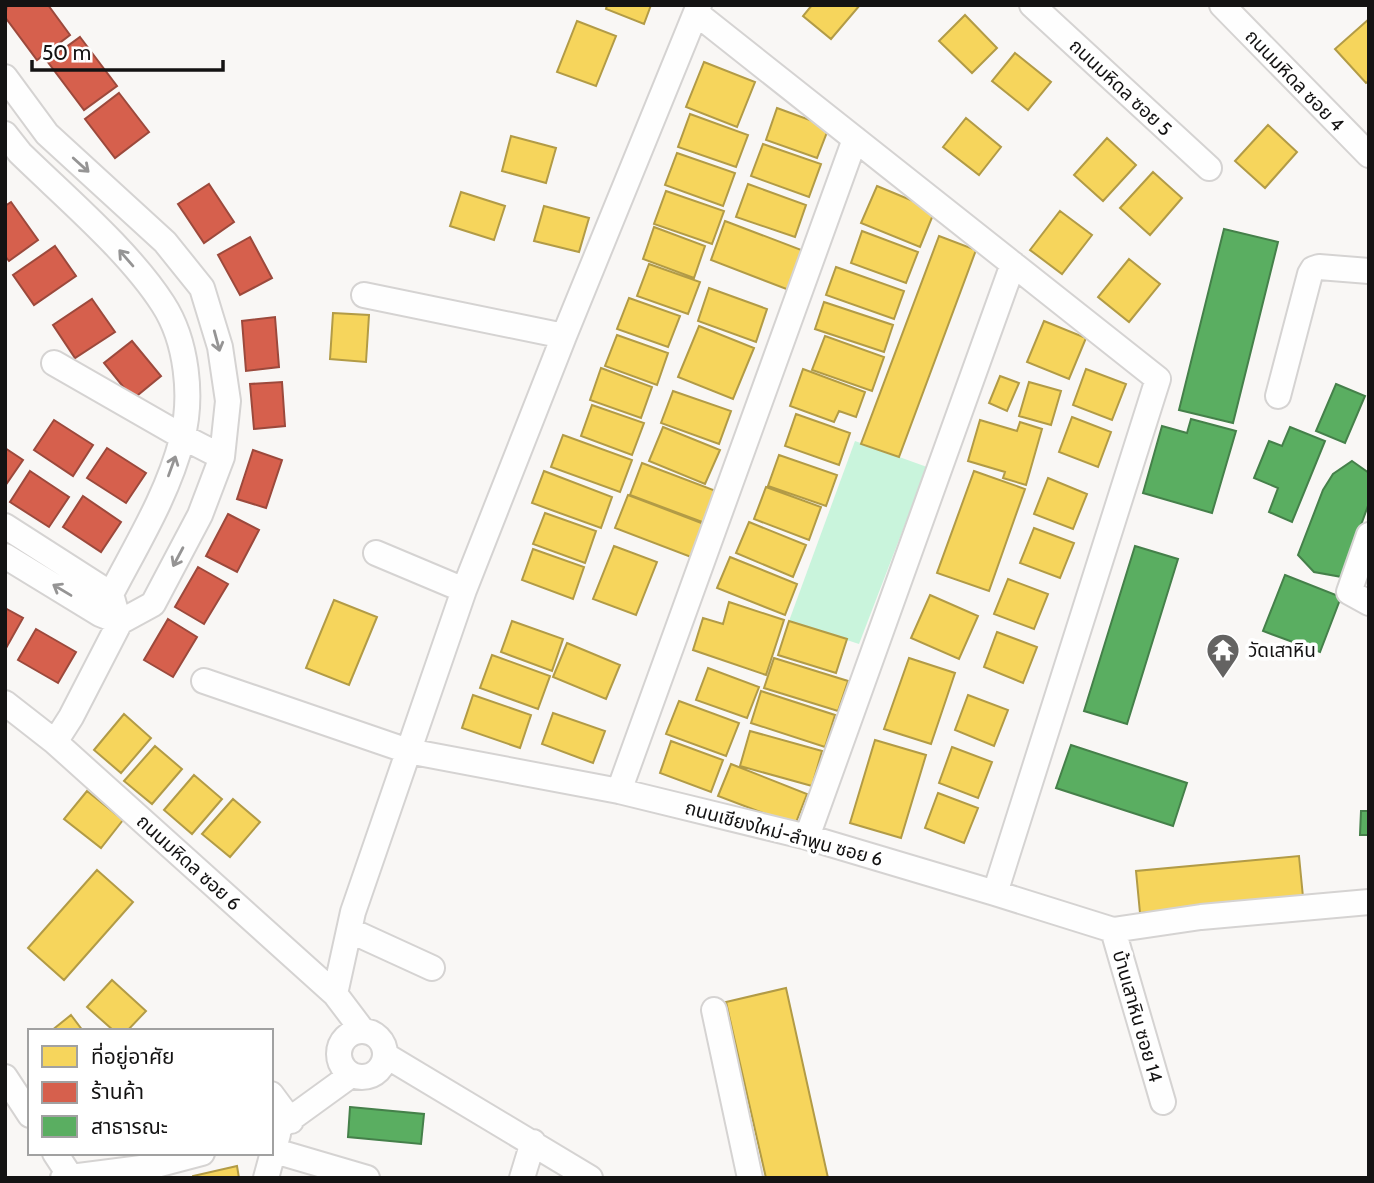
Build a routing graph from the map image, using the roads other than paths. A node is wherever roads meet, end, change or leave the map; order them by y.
1 (1032, 5) edge
2 (1222, 5) edge
3 (698, 9) edge
4 (5, 77) edge
5 (47, 134) junction
6 (855, 139) junction
7 (10, 150) edge
8 (1369, 155) edge
9 (1209, 168) dead end
10 (1013, 264) junction
11 (1369, 271) edge
12 (365, 295) dead end
13 (564, 336) junction
14 (54, 363) dead end
15 (1278, 396) dead end
16 (183, 437) junction
17 (222, 457) junction
18 (5, 526) edge
19 (1369, 535) edge
20 (376, 553) dead end
21 (5, 556) edge
22 (464, 590) junction
23 (111, 594) junction
24 (1369, 603) edge
25 (120, 622) junction
26 (204, 681) dead end
27 (5, 703) edge
28 (55, 742) junction
29 (408, 751) junction
30 (620, 790) junction
31 (807, 837) junction
32 (995, 892) junction
33 (1369, 902) edge
34 (349, 930) junction
35 (1114, 930) junction
36 (432, 968) dead end
37 (335, 994) junction
38 (714, 1010) dead end
39 (363, 1031) junction
40 (385, 1055) junction
41 (351, 1075) junction
42 (5, 1077) edge
43 (1163, 1102) dead end
44 (273, 1104) edge
45 (28, 1112) edge
46 (279, 1134) edge
47 (533, 1142) junction
48 (273, 1154) edge
49 (56, 1155) edge
50 (194, 1155) edge
51 (273, 1155) edge
52 (351, 1176) edge
53 (66, 1177) edge
54 (266, 1178) edge
55 (522, 1178) edge
56 (590, 1178) edge
57 (750, 1178) edge

1 - 9 street, ถนนมหิดล ซอย 5
2 - 8 street, ถนนมหิดล ซอย 4
3 - 6 street
3 - 13 street
4 - 5 street
5 - 7 street
5 -> 17 street
6 - 10 street
6 - 30 street
16 -> 7 street
10 - 31 street
10 - 32 street
11 - 15 street
12 - 13 street
13 - 22 street
14 - 16 street
16 - 17 street
23 -> 16 street
17 -> 25 street
18 - 23 street
19 - 24 street
20 - 22 street
25 -> 21 street
22 - 29 street
23 - 25 street
25 - 28 street
26 - 29 street, ถนนเชียงใหม่-ลำพูน ซอย 6
27 - 28 street, ถนนมหิดล ซอย 6
28 - 37 street, ถนนมหิดล ซอย 6
29 - 30 street, ถนนเชียงใหม่-ลำพูน ซอย 6
29 - 34 street
30 - 31 street, ถนนเชียงใหม่-ลำพูน ซอย 6
31 - 32 street, ถนนเชียงใหม่-ลำพูน ซอย 6
32 - 35 street, ถนนเชียงใหม่-ลำพูน ซอย 6
33 - 35 street, ถนนเชียงใหม่-ลำพูน ซอย 6
34 - 36 street
34 - 37 street
35 - 43 street, บ้านเสาหิน ซอย 14
37 - 39 street, ถนนมหิดล ซอย 6
38 - 57 street
39 - 40 street
39 - 41 street
40 - 41 street
40 - 47 street
41 - 46 street
42 - 45 street
44 - 46 street
46 - 48 street
46 - 52 street
47 - 55 street
47 - 56 street
49 - 53 street
50 - 53 street
51 - 54 street

